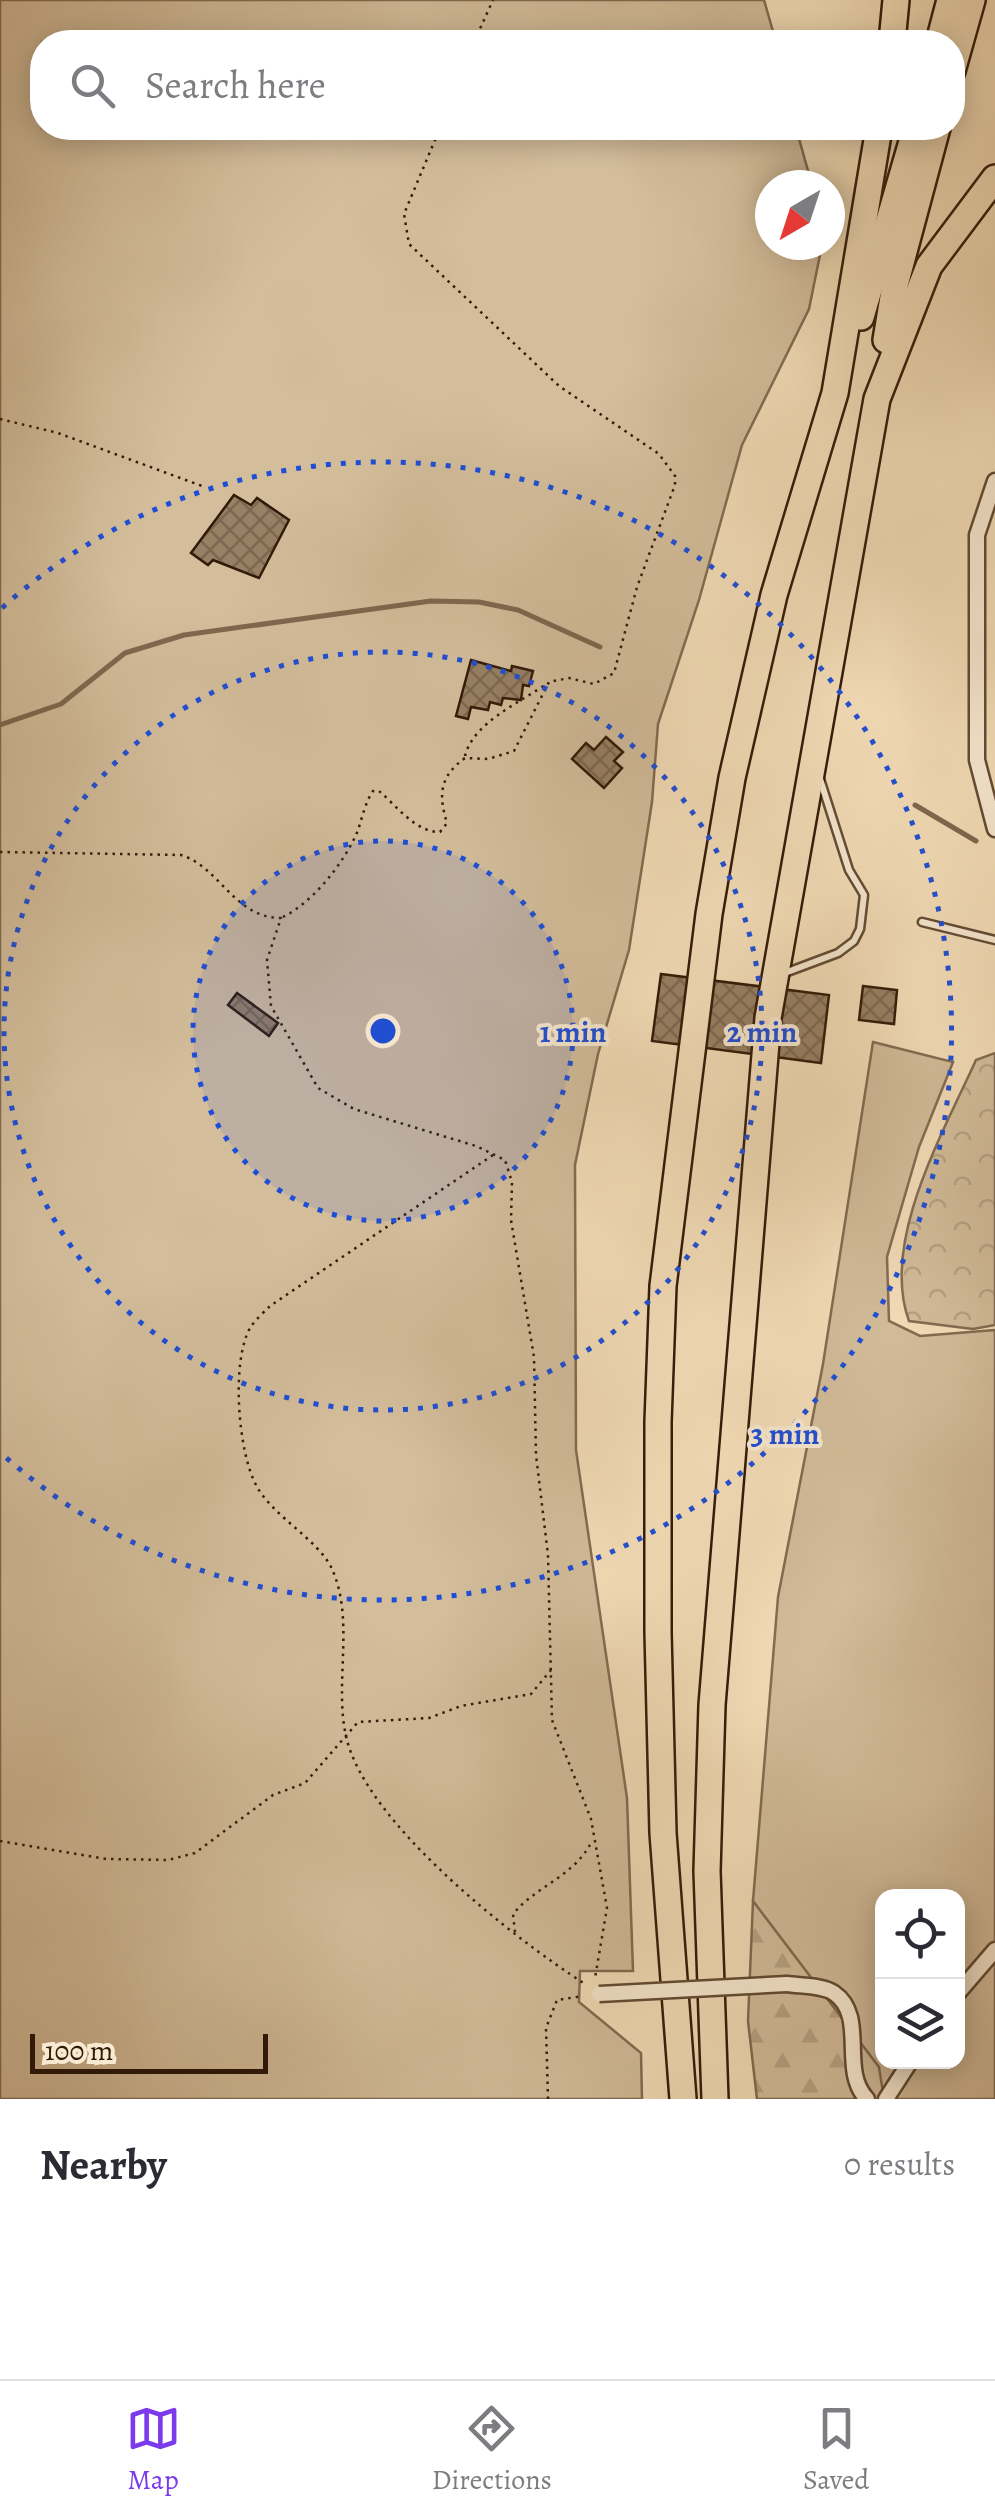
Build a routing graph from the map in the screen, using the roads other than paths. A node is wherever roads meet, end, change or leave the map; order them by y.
1 (896, 0) edge
2 (950, 0) edge
3 (972, 0) edge
4 (893, 30) edge
5 (941, 30) edge
6 (964, 30) edge
7 (877, 140) edge
8 (912, 140) edge
9 (934, 140) edge
10 (995, 178) edge
11 (835, 393) junction
12 (877, 399) junction
13 (995, 481) edge
14 (813, 759) junction
15 (995, 829) edge
16 (922, 922) dead end
17 (995, 940) edge
18 (776, 976) junction
19 (995, 1950) edge
20 (965, 1985) edge
21 (599, 1994) road end
22 (714, 2028) junction
23 (905, 2069) edge
24 (682, 2096) edge
25 (715, 2099) edge
26 (729, 2099) edge
27 (867, 2099) edge
28 (886, 2099) edge

1 - 4 highway
2 - 5 highway
3 - 6 highway
7 - 11 highway
8 - 11 highway
9 - 12 highway
10 - 12 highway
11 - 24 highway
12 - 14 highway
13 - 15 street
14 - 18 highway
14 - 18 lane
16 - 17 lane
18 - 22 highway
19 - 20 street
21 - 27 street, bridge
22 - 25 highway
22 - 26 highway
23 - 28 street

